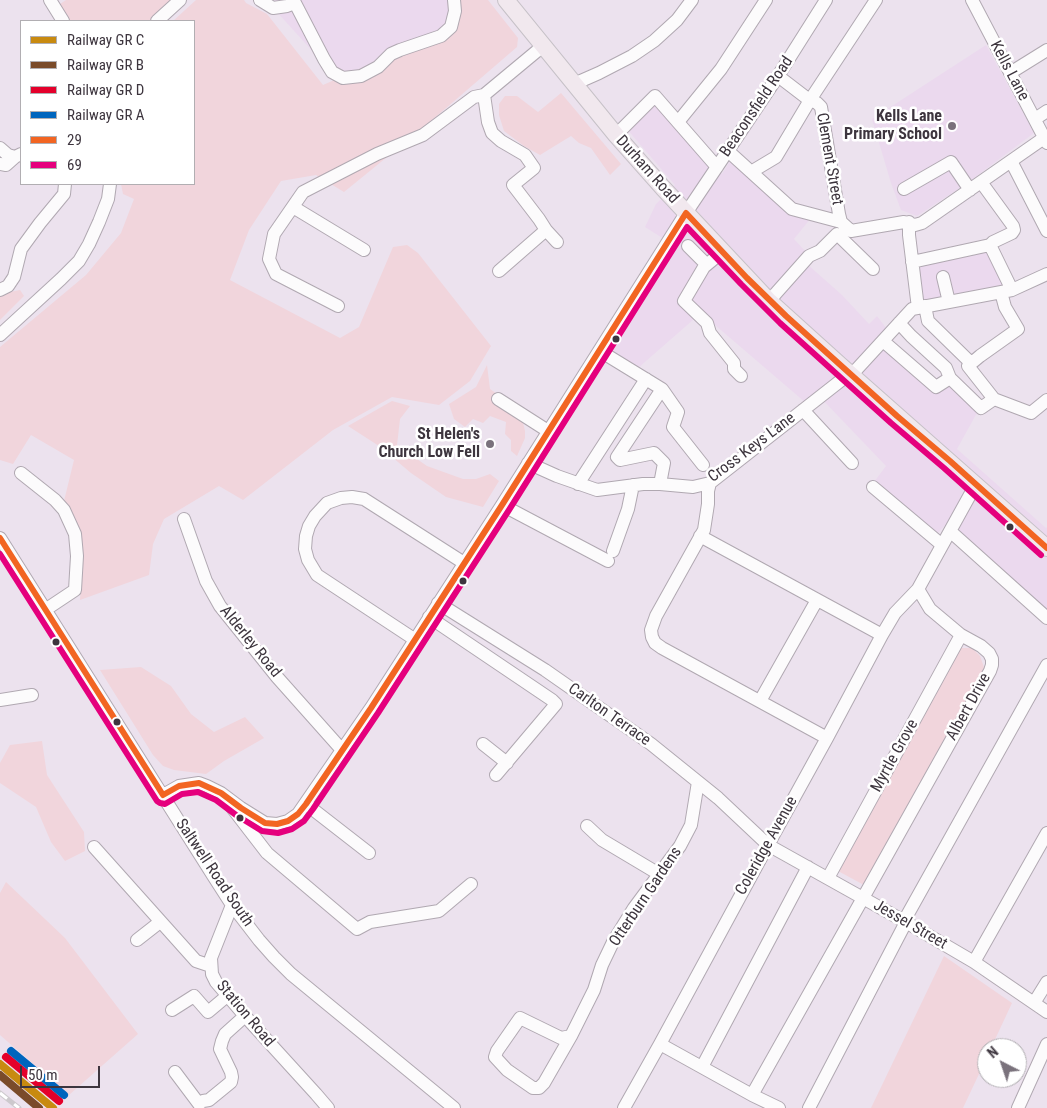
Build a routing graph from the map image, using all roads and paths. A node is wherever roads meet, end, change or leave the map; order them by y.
1 (50, 0) edge
2 (180, 0) edge
3 (260, 0) edge
4 (454, 0) edge
5 (506, 0) edge
6 (692, 0) edge
7 (766, 0) edge
8 (826, 0) edge
9 (876, 0) edge
10 (972, 0) edge
11 (296, 1) edge
12 (61, 20) edge
13 (158, 20) edge
14 (543, 46) junction
15 (1047, 50) edge
16 (1010, 73) junction
17 (778, 76) junction
18 (574, 84) junction
19 (484, 94) junction
20 (810, 100) junction
21 (1047, 111) edge
22 (1034, 119) junction
23 (678, 122) junction
24 (616, 134) junction
25 (1046, 140) edge
26 (0, 148) edge
27 (728, 151) junction
28 (18, 156) edge
29 (1011, 161) junction
30 (0, 164) edge
31 (717, 167) junction
32 (751, 172) junction
33 (981, 182) junction
34 (65, 185) edge
35 (110, 185) edge
36 (904, 189) dead end
37 (970, 190) junction
38 (293, 207) junction
39 (686, 213) junction
40 (841, 222) junction
41 (909, 222) junction
42 (546, 230) junction
43 (1047, 231) edge
44 (557, 242) dead end
45 (990, 245) junction
46 (688, 246) dead end
47 (364, 250) dead end
48 (722, 252) junction
49 (912, 262) junction
50 (706, 264) junction
51 (873, 269) dead end
52 (499, 271) dead end
53 (1047, 274) edge
54 (943, 277) dead end
55 (0, 290) edge
56 (1007, 291) junction
57 (770, 301) junction
58 (949, 302) junction
59 (338, 306) dead end
60 (921, 307) junction
61 (899, 323) junction
62 (0, 335) edge
63 (883, 341) junction
64 (600, 351) junction
65 (970, 364) junction
66 (850, 374) junction
67 (741, 376) dead end
68 (950, 378) junction
69 (646, 379) junction
70 (662, 389) junction
71 (498, 399) dead end
72 (994, 399) junction
73 (1047, 400) edge
74 (803, 410) junction
75 (548, 431) junction
76 (528, 462) junction
77 (852, 463) dead end
78 (703, 465) dead end
79 (20, 473) dead end
80 (710, 483) junction
81 (578, 484) junction
82 (660, 484) junction
83 (976, 484) junction
84 (633, 485) junction
85 (873, 487) dead end
86 (502, 505) junction
87 (184, 518) dead end
88 (950, 531) junction
89 (700, 536) junction
90 (0, 538) edge
91 (942, 545) junction
92 (1047, 548) edge
93 (464, 563) junction
94 (918, 589) junction
95 (817, 600) junction
96 (438, 603) junction
97 (45, 610) junction
98 (429, 617) junction
99 (1047, 618) edge
100 (882, 635) junction
101 (961, 635) junction
102 (414, 639) junction
103 (1047, 665) edge
104 (32, 695) dead end
105 (0, 700) edge
106 (760, 701) junction
107 (828, 738) junction
108 (482, 744) dead end
109 (342, 750) junction
110 (507, 763) junction
111 (496, 775) dead end
112 (698, 782) junction
113 (221, 793) junction
114 (162, 795) junction
115 (306, 804) junction
116 (587, 826) dead end
117 (1047, 833) edge
118 (768, 845) junction
119 (94, 847) dead end
120 (369, 853) dead end
121 (808, 867) junction
122 (659, 874) junction
123 (828, 878) junction
124 (471, 884) dead end
125 (863, 898) junction
126 (232, 905) junction
127 (905, 921) junction
128 (160, 922) junction
129 (138, 940) dead end
130 (211, 962) junction
131 (974, 962) junction
132 (1047, 982) edge
133 (227, 996) junction
134 (1034, 1003) junction
135 (172, 1010) dead end
136 (1047, 1012) edge
137 (245, 1016) junction
138 (571, 1036) junction
139 (660, 1044) junction
140 (1047, 1044) edge
141 (702, 1067) junction
142 (175, 1072) dead end
143 (752, 1095) junction
144 (328, 1108) edge
145 (454, 1108) edge
146 (624, 1108) edge
147 (779, 1108) edge
148 (809, 1108) edge
149 (1018, 1108) edge

1 - 12 street
2 - 13 street
3 - 11 street
4 - 11 street
5 - 14 main road, Durham Road
6 - 18 street
7 - 23 street
8 - 17 street, Beaconsfield Road
9 - 20 street
10 - 16 street, Kells Lane
14 - 18 main road, Durham Road
14 - 19 street
15 - 16 street
16 - 22 street, Kells Lane
17 - 20 street, Clement Street
17 - 27 street, Beaconsfield Road
18 - 24 main road, Durham Road
19 - 38 street
19 - 42 street
20 - 32 street
20 - 40 street, Clement Street
21 - 22 street
22 - 25 street, Kells Lane
23 - 24 street
23 - 31 street
24 - 39 main road, Durham Road
25 - 29 street
26 - 28 street
27 - 31 street, Beaconsfield Road
27 - 32 street
28 - 30 street
29 - 33 street
29 - 43 street
31 - 39 street, Beaconsfield Road
32 - 40 street
33 - 37 street
33 - 45 street
34 - 55 street
35 - 62 street
36 - 37 street
37 - 41 street
38 - 47 street
38 - 59 street
39 - 48 main road, Durham Road
39 - 64 street, Beaconsfield Road
40 - 41 street, Clement Street
41 - 49 street
42 - 44 street
42 - 52 street
45 - 49 street
45 - 56 street
46 - 50 street
48 - 50 street
48 - 57 main road, Durham Road
49 - 60 street
50 - 67 street
51 - 57 street
53 - 56 street
54 - 58 street
56 - 58 street
56 - 65 street
57 - 66 main road, Durham Road
58 - 60 street
60 - 61 street, Cross Keys Lane
60 - 65 street
61 - 63 street, Cross Keys Lane
61 - 68 street
63 - 66 street, Cross Keys Lane
63 - 68 street
64 - 69 street
64 - 75 street, Beaconsfield Road
65 - 72 street
66 - 74 street, Cross Keys Lane
66 - 83 main road, Durham Road
68 - 72 street
69 - 70 street
69 - 81 street
70 - 78 street
70 - 82 street
71 - 75 street
72 - 73 street
74 - 77 street
74 - 80 street, Cross Keys Lane
75 - 76 street, Beaconsfield Road
76 - 81 street, Cross Keys Lane
76 - 86 street, Beaconsfield Road
79 - 97 street
80 - 82 street, Cross Keys Lane
80 - 89 street
81 - 84 street, Cross Keys Lane
82 - 84 street, Cross Keys Lane
83 - 88 street
83 - 92 main road, Durham Road
84 - 86 street
85 - 91 street
86 - 93 street, Beaconsfield Road
87 - 109 street, Alderley Road
88 - 91 street
88 - 99 street
89 - 95 street
89 - 106 street
90 - 97 street, Saltwell Road South
91 - 94 street
93 - 96 street, Beaconsfield Road
93 - 102 street
94 - 100 street, Coleridge Avenue
94 - 101 street, Albert Drive
95 - 100 street
95 - 106 street
96 - 98 street, Beaconsfield Road
96 - 112 street, Carlton Terrace
97 - 114 street, Saltwell Road South
98 - 102 street, Beaconsfield Road
98 - 110 street
100 - 107 street, Coleridge Avenue
101 - 123 street, Myrtle Grove
101 - 125 street, Albert Drive
102 - 109 street, Beaconsfield Road
103 - 127 street
104 - 105 street
106 - 107 street
107 - 118 street, Coleridge Avenue
108 - 110 street
109 - 115 street, Beaconsfield Road
110 - 111 street
112 - 118 street, Carlton Terrace
112 - 122 street, Otterburn Gardens
113 - 114 street, Beaconsfield Road
113 - 115 street, Beaconsfield Road
113 - 124 street
114 - 126 street, Saltwell Road South
115 - 120 street
116 - 122 street
117 - 131 street
118 - 121 street, Jessel Street
118 - 139 street, Coleridge Avenue
119 - 128 street
121 - 123 street, Jessel Street
121 - 141 street
122 - 138 street, Otterburn Gardens
123 - 125 street, Jessel Street
125 - 127 street, Jessel Street
125 - 143 street
126 - 130 street
126 - 145 street, Saltwell Road South
127 - 131 street, Jessel Street
127 - 148 street
128 - 129 street
128 - 130 street
130 - 133 street, Station Road
131 - 134 street, Jessel Street
132 - 134 street
133 - 135 street
133 - 137 street, Station Road
134 - 136 street, Jessel Street
137 - 142 street
137 - 144 street, Station Road
138 - 138 street, Otterburn Gardens
139 - 141 street
139 - 146 street, Coleridge Avenue
140 - 149 street
141 - 143 street
143 - 147 street

